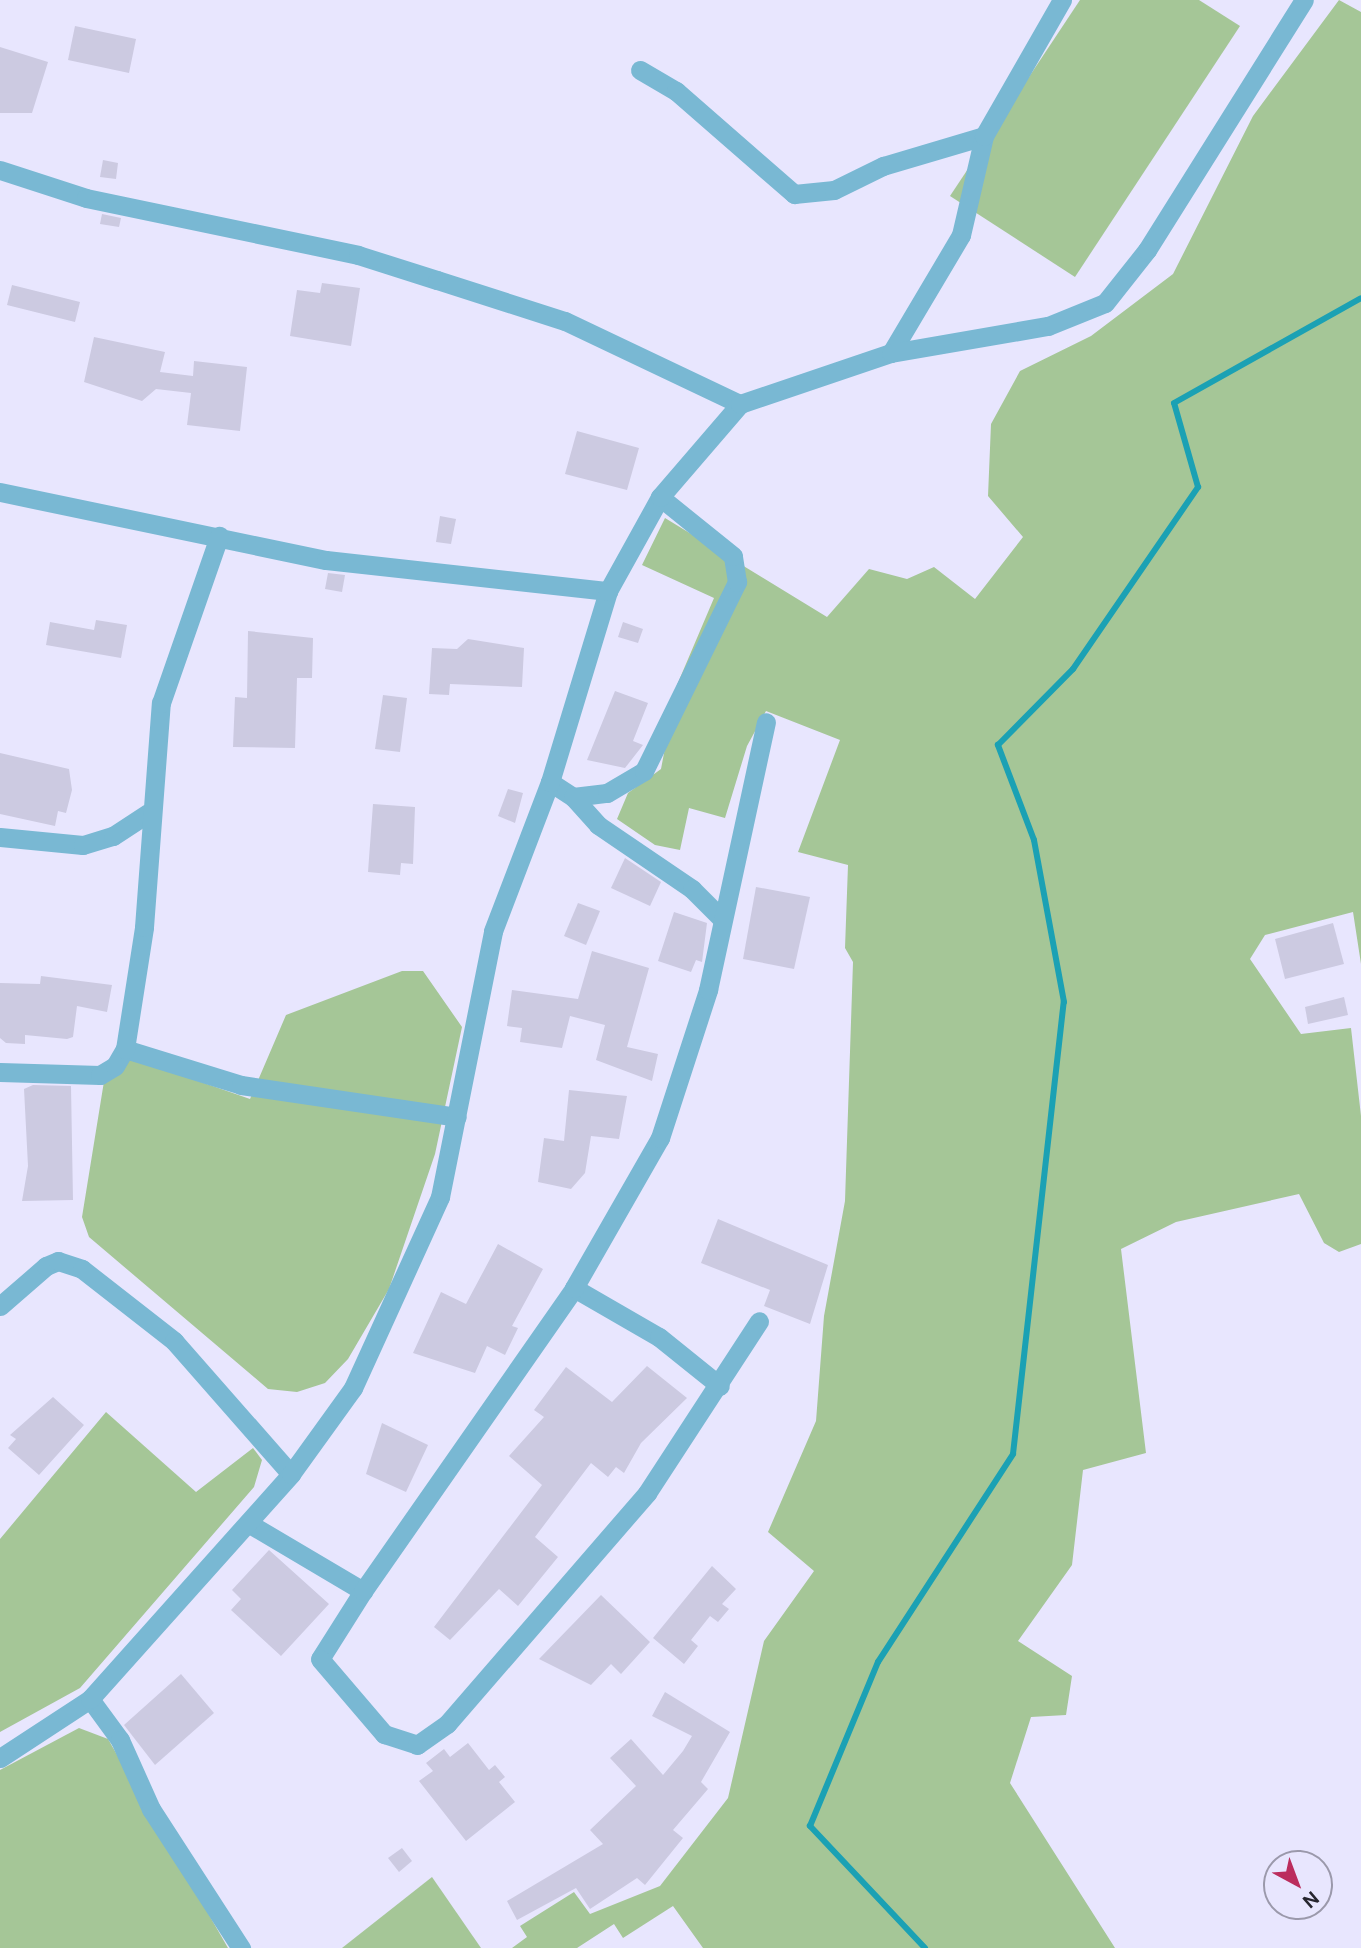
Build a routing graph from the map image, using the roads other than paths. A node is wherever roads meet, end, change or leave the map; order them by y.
1 (1062, 0) edge
2 (1304, 0) edge
3 (640, 69) dead end
4 (984, 136) junction
5 (0, 170) edge
6 (891, 353) junction
7 (740, 404) junction
8 (0, 492) edge
9 (660, 497) junction
10 (219, 536) junction
11 (608, 590) junction
12 (766, 722) dead end
13 (550, 782) junction
14 (573, 797) junction
15 (148, 813) junction
16 (0, 837) edge
17 (721, 918) junction
18 (125, 1049) junction
19 (0, 1072) edge
20 (457, 1117) junction
21 (574, 1288) junction
22 (0, 1306) edge
23 (759, 1321) dead end
24 (719, 1386) junction
25 (291, 1474) junction
26 (248, 1523) junction
27 (362, 1591) junction
28 (90, 1699) junction
29 (0, 1758) edge
30 (241, 1948) edge

1 - 4 street
2 - 6 street
3 - 4 street
4 - 6 street
5 - 7 street
6 - 7 street
7 - 9 street
8 - 10 street
9 - 11 street
9 - 14 street
10 - 11 street
10 - 15 street
11 - 13 street
12 - 17 street
13 - 14 street
13 - 20 street
14 - 17 street
15 - 16 street
15 - 18 street
17 - 21 street
18 - 19 street
18 - 20 street
20 - 25 street
21 - 24 street
21 - 27 street
22 - 25 street
23 - 24 street
24 - 27 street
25 - 26 street
26 - 27 street
26 - 28 street
28 - 29 street
28 - 30 street

